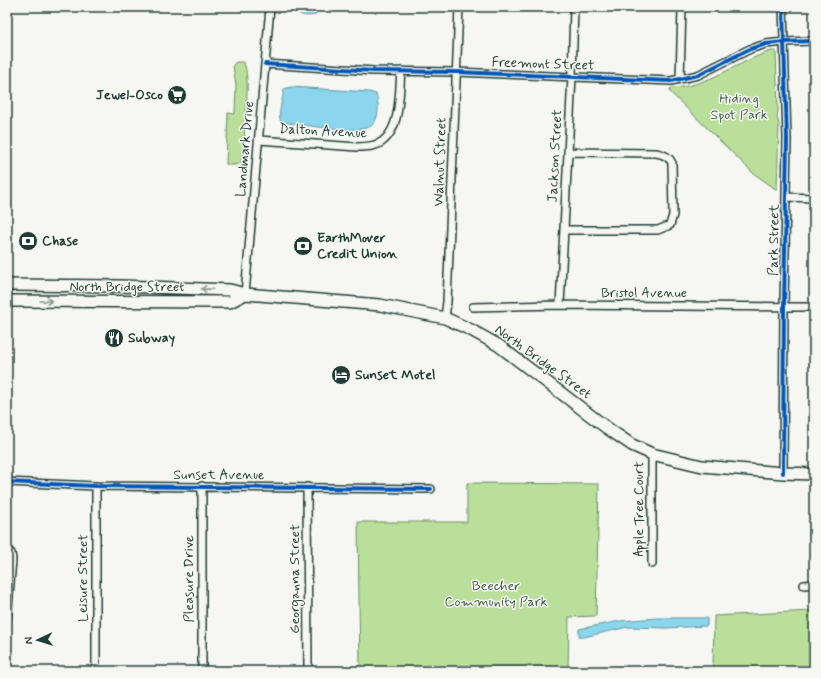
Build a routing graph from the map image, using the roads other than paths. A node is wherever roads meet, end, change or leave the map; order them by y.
1 (270, 7) edge
2 (459, 7) edge
3 (574, 7) edge
4 (682, 7) edge
5 (783, 7) edge
6 (814, 41) edge
7 (784, 42) junction
8 (265, 64) junction
9 (401, 71) junction
10 (456, 72) junction
11 (572, 77) junction
12 (680, 79) junction
13 (259, 140) junction
14 (568, 152) junction
15 (786, 197) junction
16 (814, 198) edge
17 (564, 230) junction
18 (7, 285) edge
19 (245, 294) junction
20 (7, 301) edge
21 (560, 305) junction
22 (784, 306) junction
23 (473, 307) dead end
24 (814, 307) edge
25 (445, 318) junction
26 (652, 454) junction
27 (783, 473) junction
28 (814, 474) edge
29 (7, 482) edge
30 (96, 486) junction
31 (202, 486) junction
32 (307, 487) junction
33 (431, 489) dead end
34 (7, 550) edge
35 (652, 564) dead end
36 (814, 584) edge
37 (804, 585) dead end
38 (7, 617) edge
39 (96, 671) edge
40 (202, 671) edge
41 (308, 671) edge

1 - 8 street, Landmark Drive
2 - 10 street, Walnut Street
3 - 11 street, Jackson Street
4 - 12 street
5 - 7 street, Park Street
6 - 7 street, Freemont Street
7 - 12 street, Freemont Street
7 - 15 street, Park Street
8 - 9 street, Freemont Street
8 - 13 street, Landmark Drive
9 - 10 street, Freemont Street
9 - 13 street, Dalton Avenue
10 - 11 street, Freemont Street
10 - 25 street, Walnut Street
11 - 12 street, Freemont Street
11 - 14 street, Jackson Street
13 - 19 street, Landmark Drive
14 - 17 street, Jackson Street
14 - 17 street
15 - 16 street
15 - 22 street, Park Street
17 - 21 street, Jackson Street
19 -> 18 highway, North Bridge Street
20 -> 19 highway, North Bridge Street
19 - 25 highway, North Bridge Street
21 - 22 street, Bristol Avenue
21 - 23 street, Bristol Avenue
22 - 24 street, Bristol Avenue
22 - 27 street, Park Street
25 - 26 highway, North Bridge Street
26 - 27 highway, North Bridge Street
26 - 35 street, Apple Tree Court
27 - 28 highway, North Bridge Street
29 - 30 street, Sunset Avenue
30 - 31 street, Sunset Avenue
30 - 39 street, Leisure Street
31 - 32 street, Sunset Avenue
31 - 40 street, Pleasure Drive
32 - 33 street, Sunset Avenue
32 - 41 street, Georganna Street
34 - 38 street
36 - 37 street

